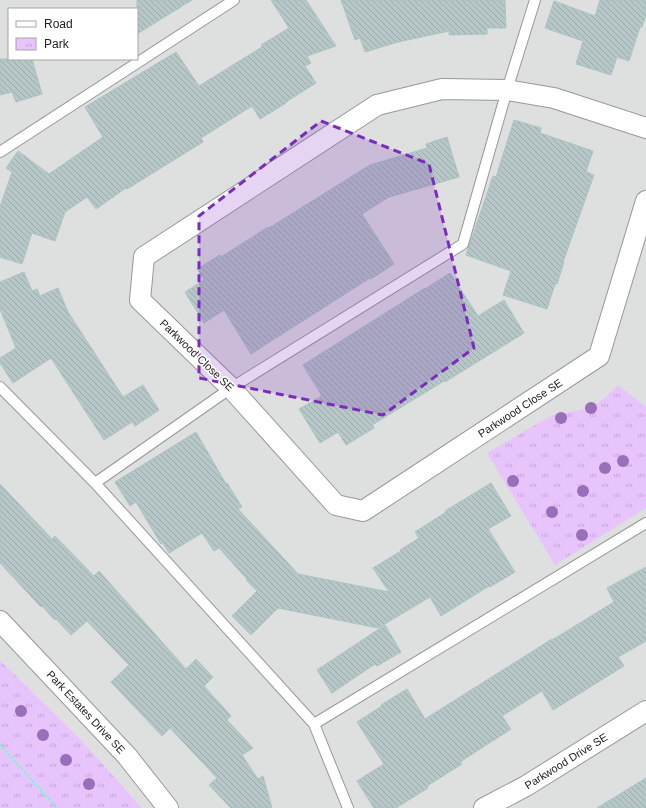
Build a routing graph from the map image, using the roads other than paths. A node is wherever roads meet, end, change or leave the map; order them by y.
1 (234, 0) edge
2 (535, 0) edge
3 (507, 90) junction
4 (646, 128) edge
5 (0, 152) edge
6 (646, 201) edge
7 (0, 386) edge
8 (231, 388) junction
9 (95, 483) junction
10 (646, 523) edge
11 (0, 621) edge
12 (646, 711) edge
13 (314, 724) junction
14 (168, 808) edge
15 (348, 808) edge
16 (484, 808) edge

1 - 5 lane
2 - 3 lane
3 - 4 street, Parkwood Close SE
3 - 8 lane
3 - 8 street, Parkwood Close SE
6 - 8 street, Parkwood Close SE
7 - 9 lane
8 - 9 lane
9 - 13 lane
10 - 13 lane
11 - 14 street, Park Estates Drive SE
12 - 16 street, Parkwood Drive SE
13 - 15 lane

